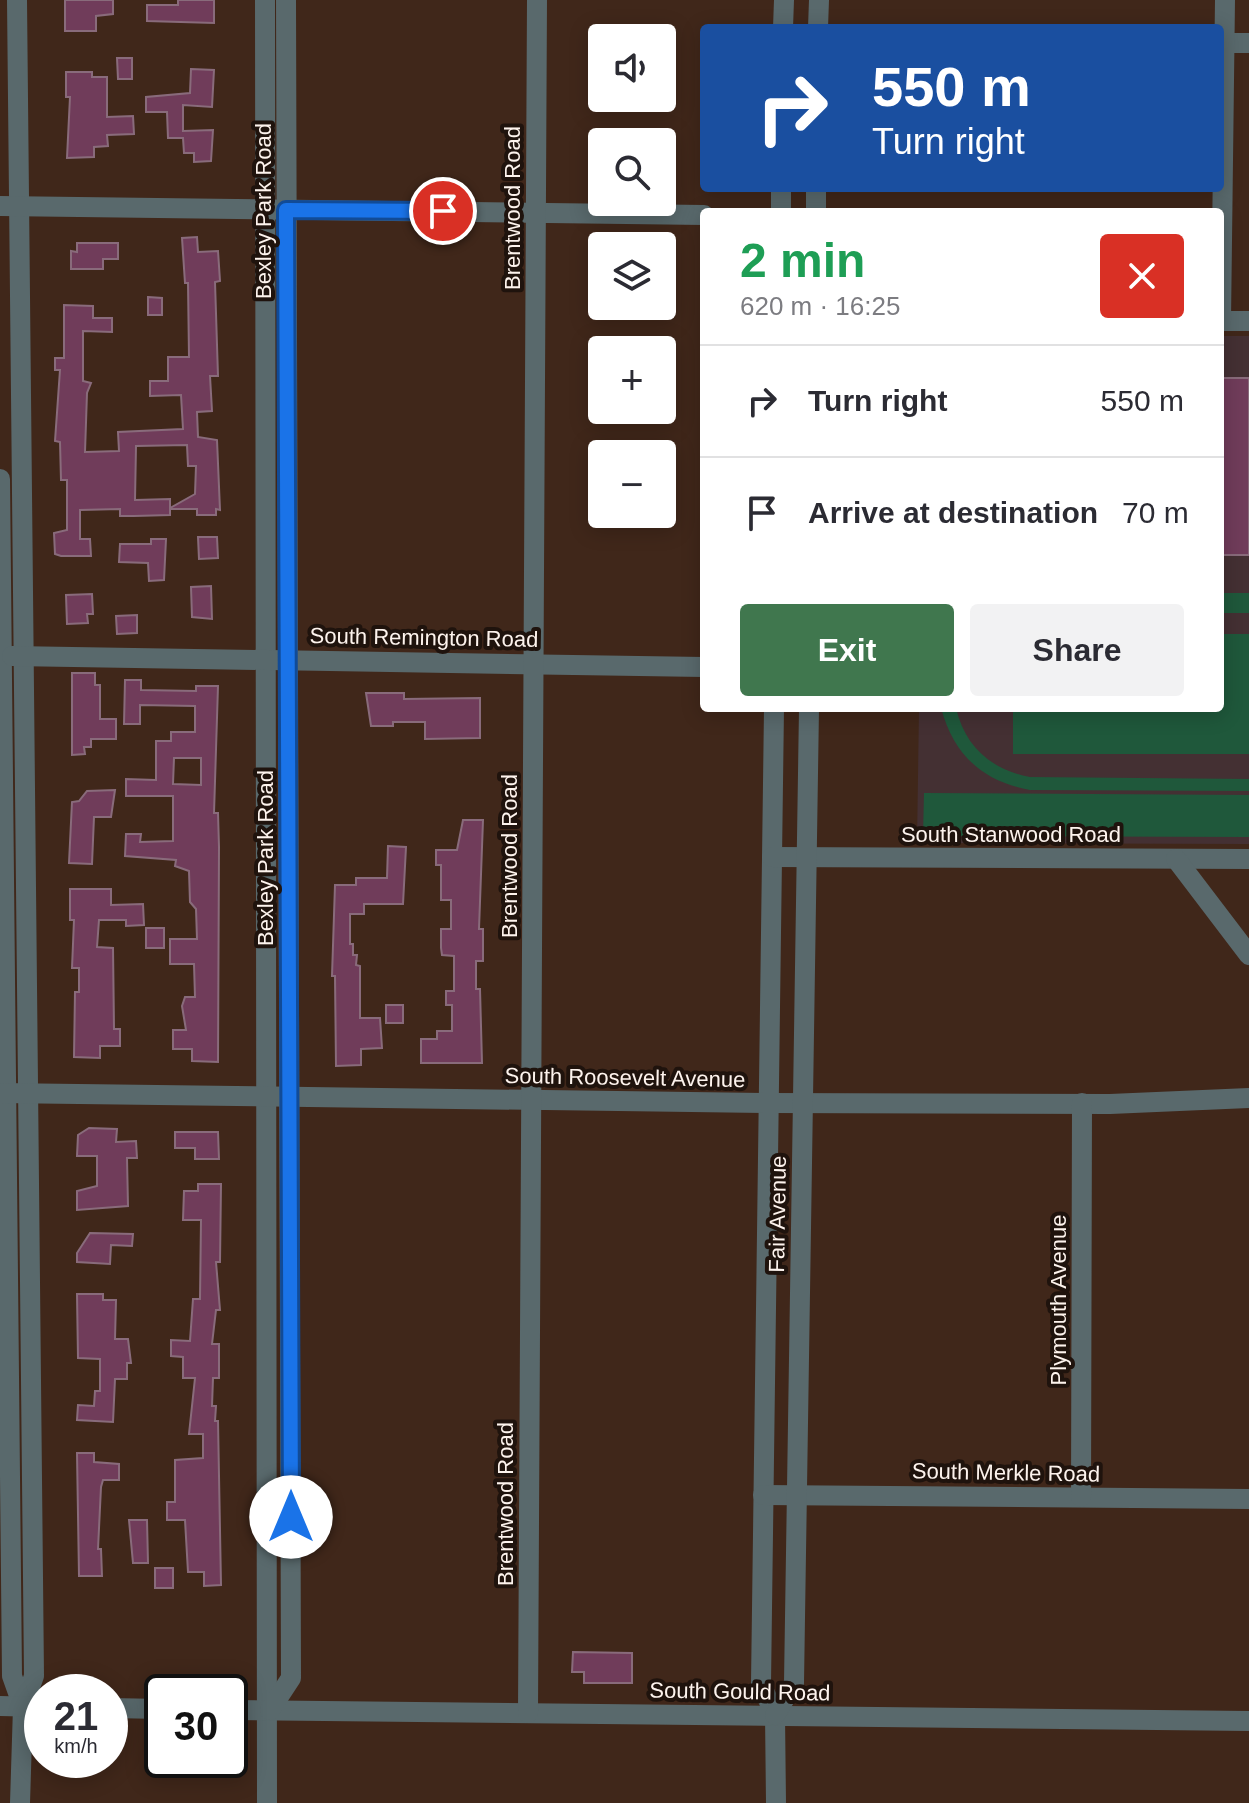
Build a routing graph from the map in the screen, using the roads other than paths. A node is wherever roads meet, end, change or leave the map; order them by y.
1 (17, 0) edge
2 (265, 0) edge
3 (286, 0) edge
4 (537, 0) edge
5 (784, 0) edge
6 (819, 0) edge
7 (1225, 0) edge
8 (783, 24) edge
9 (818, 24) edge
10 (1223, 24) edge
11 (1224, 43) edge
12 (1249, 43) edge
13 (9, 206) edge
14 (276, 210) junction
15 (536, 212) junction
16 (700, 215) edge
17 (1224, 321) edge
18 (1249, 321) edge
19 (0, 479) edge
20 (1, 655) edge
21 (24, 656) junction
22 (267, 660) junction
23 (288, 660) junction
24 (534, 662) junction
25 (700, 667) edge
26 (774, 712) edge
27 (809, 712) edge
28 (772, 857) junction
29 (806, 857) junction
30 (1176, 859) junction
31 (1249, 859) edge
32 (1249, 955) edge
33 (3, 1093) edge
34 (28, 1093) junction
35 (268, 1095) junction
36 (289, 1095) junction
37 (1249, 1098) edge
38 (532, 1100) junction
39 (768, 1103) junction
40 (803, 1103) junction
41 (1082, 1103) junction
42 (763, 1495) junction
43 (797, 1495) junction
44 (1081, 1497) junction
45 (1249, 1499) edge
46 (34, 1674) edge
47 (24, 1695) edge
48 (0, 1706) edge
49 (24, 1707) edge
50 (248, 1710) edge
51 (270, 1710) junction
52 (528, 1713) junction
53 (775, 1715) junction
54 (1249, 1721) edge
55 (24, 1771) edge
56 (20, 1803) edge
57 (267, 1803) edge
58 (776, 1803) edge

1 - 13 street
2 - 14 street, Bexley Park Road
3 - 14 street, Bexley Park Road
4 - 15 street, Brentwood Road
5 - 8 street
6 - 9 street
7 - 10 street
11 - 12 street
13 - 14 street
13 - 21 street
14 - 15 street
14 - 22 street, Bexley Park Road
14 - 23 street, Bexley Park Road
15 - 16 street
15 - 24 street, Brentwood Road
17 - 18 street
19 - 20 street
20 - 21 street, South Remington Road
20 - 33 street
21 - 22 street, South Remington Road
21 - 34 street
22 - 23 street, South Remington Road
22 - 35 street, Bexley Park Road
23 - 24 street, South Remington Road
23 - 36 street, Bexley Park Road
24 - 25 street, South Remington Road
24 - 38 street, Brentwood Road
26 - 28 street, Fair Avenue
27 - 29 street, Fair Avenue
28 - 29 street, South Stanwood Road
28 - 39 street, Fair Avenue
29 - 30 street, South Stanwood Road
29 - 40 street, Fair Avenue
30 - 31 street, South Stanwood Road
30 - 32 street
33 - 34 street, South Roosevelt Avenue
33 - 47 street
34 - 35 street, South Roosevelt Avenue
34 - 46 street
35 - 36 street, South Roosevelt Avenue
35 - 51 street, Bexley Park Road
36 - 38 street, South Roosevelt Avenue
36 - 51 street, Bexley Park Road
37 - 41 street, South Roosevelt Avenue
38 - 39 street, South Roosevelt Avenue
38 - 52 street, Brentwood Road
39 - 40 street, South Roosevelt Avenue
39 - 42 street, Fair Avenue
40 - 41 street, South Roosevelt Avenue
40 - 43 street, Fair Avenue
41 - 44 street, Plymouth Avenue
42 - 43 street, South Merkle Road
42 - 53 street, Fair Avenue
43 - 44 street, South Merkle Road
43 - 53 street, Fair Avenue
44 - 45 street, South Merkle Road
48 - 49 street
50 - 51 street, South Gould Road
51 - 52 street, South Gould Road
51 - 57 street, Bexley Park Road
52 - 53 street, South Gould Road
53 - 54 street, South Gould Road
53 - 58 street, Fair Avenue
55 - 56 street

